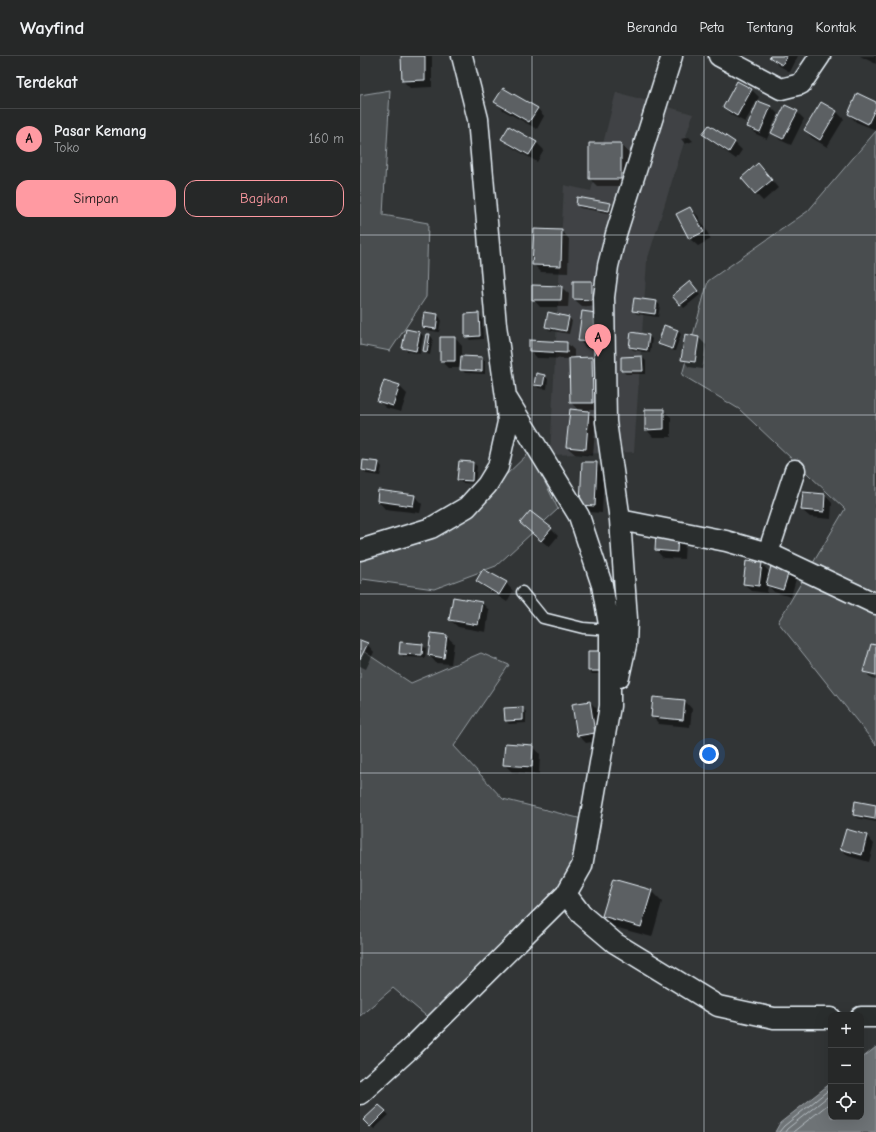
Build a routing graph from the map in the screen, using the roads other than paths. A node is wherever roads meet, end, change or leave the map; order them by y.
1 (462, 56) edge
2 (672, 56) edge
3 (719, 56) edge
4 (820, 56) edge
5 (506, 397) junction
6 (795, 470) dead end
7 (620, 520) junction
8 (360, 550) edge
9 (768, 553) junction
10 (522, 592) dead end
11 (876, 604) edge
12 (610, 630) junction
13 (610, 706) junction
14 (566, 894) junction
15 (864, 1017) edge
16 (876, 1017) edge
17 (828, 1018) edge
18 (360, 1094) edge

1 - 5 street
2 - 7 street
3 - 4 street
5 - 8 street
5 - 12 street
6 - 9 street
7 - 9 street
7 - 13 street
9 - 11 street
10 - 12 lane
12 - 13 street
13 - 14 street
14 - 17 street
14 - 18 street
15 - 16 street

